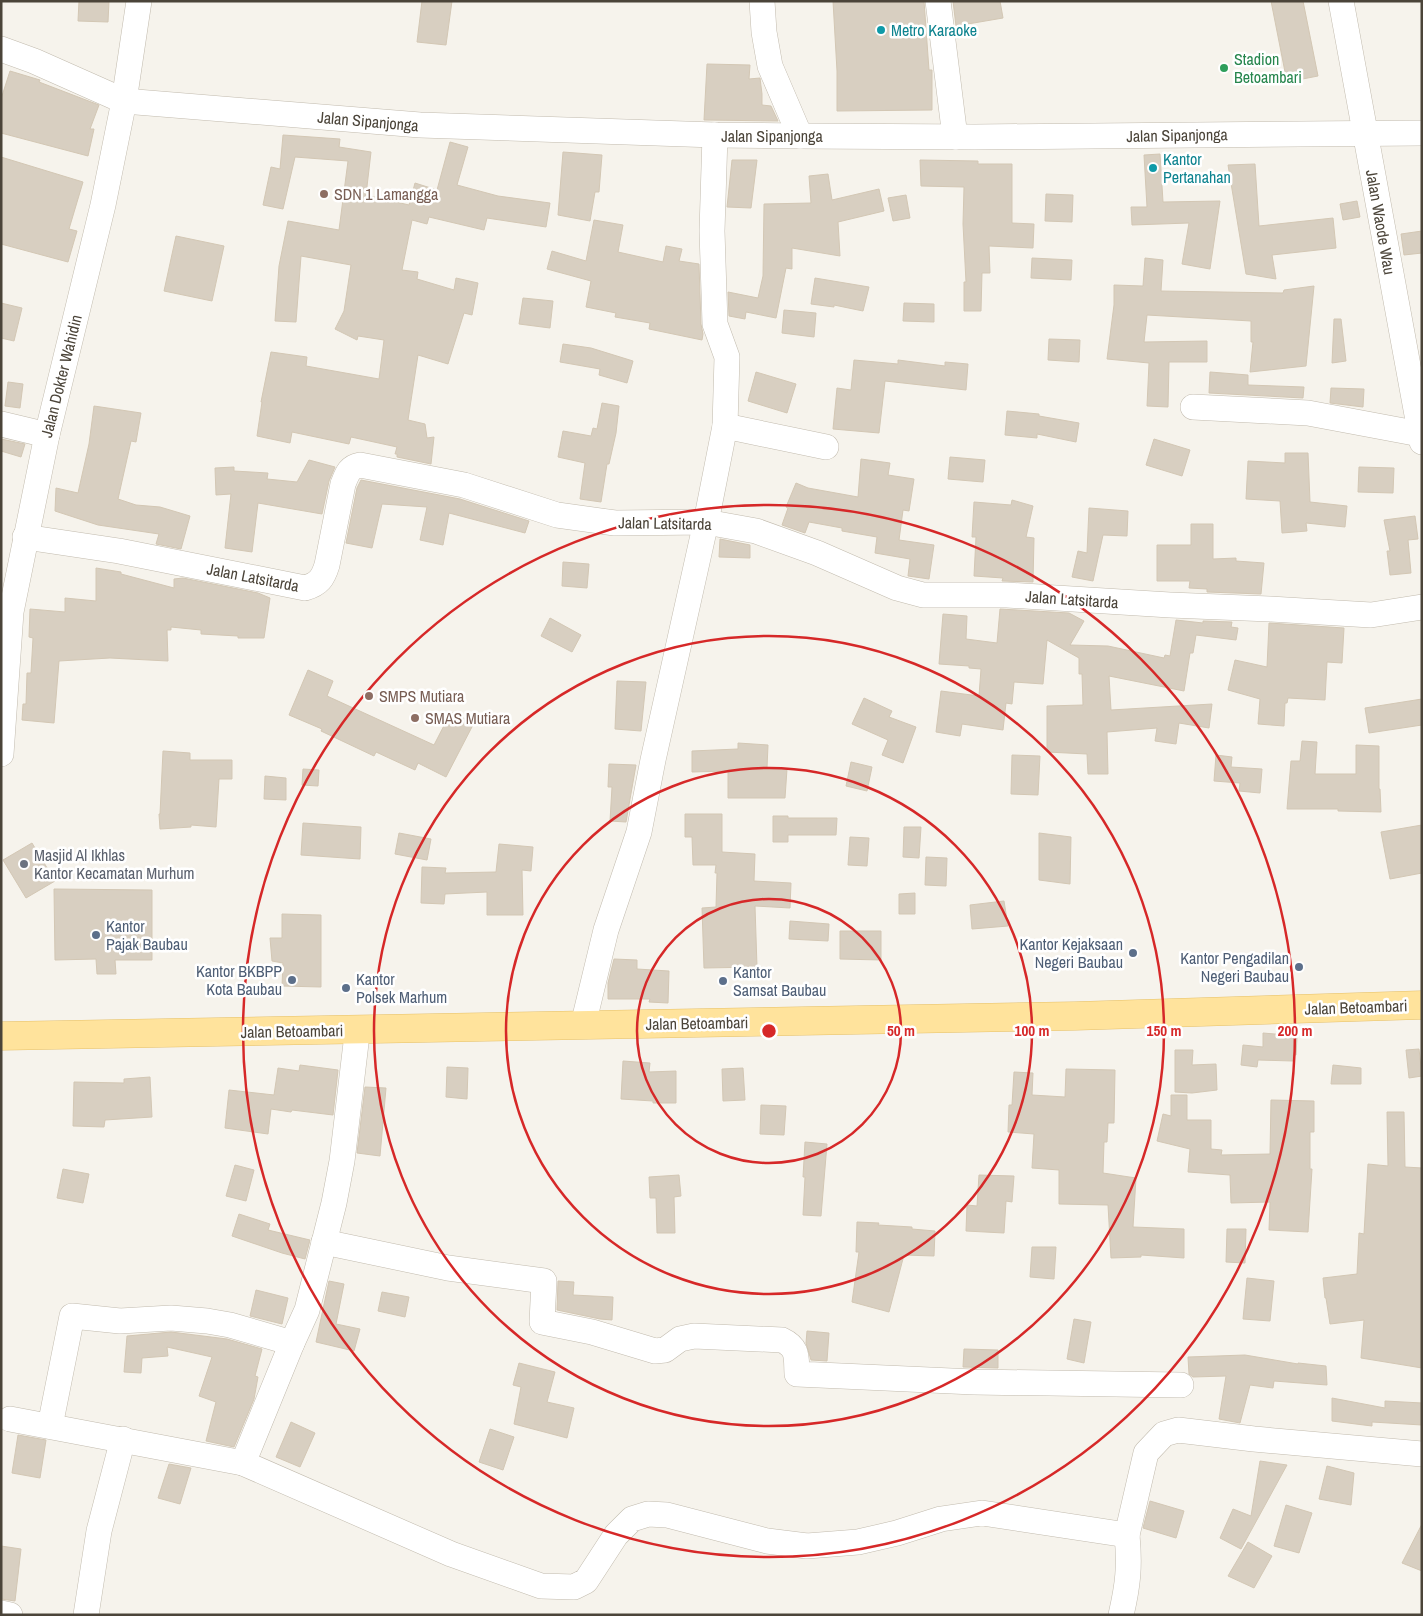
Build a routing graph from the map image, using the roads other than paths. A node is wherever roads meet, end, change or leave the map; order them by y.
1 (139, 1) edge
2 (762, 1) edge
3 (938, 1) edge
4 (1341, 1) edge
5 (1, 49) edge
6 (124, 101) junction
7 (1365, 133) junction
8 (1422, 133) edge
9 (715, 135) junction
10 (800, 136) junction
11 (955, 137) junction
12 (1194, 407) dead end
13 (1, 424) edge
14 (725, 426) junction
15 (47, 435) junction
16 (1421, 438) edge
17 (826, 447) dead end
18 (706, 522) junction
19 (26, 537) junction
20 (8, 588) edge
21 (1422, 607) edge
22 (1, 754) edge
23 (1422, 1005) edge
24 (1422, 1020) edge
25 (583, 1025) junction
26 (832, 1027) junction
27 (1, 1036) edge
28 (356, 1043) junction
29 (1, 1051) edge
30 (324, 1242) junction
31 (292, 1342) junction
32 (1181, 1385) dead end
33 (10, 1419) dead end
34 (50, 1426) junction
35 (122, 1439) junction
36 (1422, 1454) edge
37 (244, 1463) junction
38 (1127, 1535) junction
39 (1, 1613) edge
40 (10, 1615) edge
41 (86, 1615) edge
42 (1121, 1615) edge

1 - 6 street, Jalan Dokter Wahidin
2 - 10 street
3 - 11 street
4 - 7 street, Jalan Waode Wau
5 - 6 street, Jalan Sipanjonga
6 - 9 street, Jalan Sipanjonga
6 - 15 street, Jalan Dokter Wahidin
7 - 8 street, Jalan Sipanjonga
7 - 11 street, Jalan Sipanjonga
7 - 16 street, Jalan Waode Wau
9 - 10 street, Jalan Sipanjonga
9 - 14 street
10 - 11 street, Jalan Sipanjonga
12 - 16 street
13 - 15 street
14 - 17 street
14 - 18 street
15 - 19 street, Jalan Dokter Wahidin
18 - 19 street, Jalan Latsitarda
18 - 21 street, Jalan Latsitarda
18 - 25 street
19 - 20 street, Jalan Dokter Wahidin
20 - 22 street, Jalan Dokter Wahidin
23 - 26 main road, Jalan Betoambari
24 - 26 main road, Jalan Betoambari
25 - 26 main road, Jalan Betoambari
25 - 27 main road, Jalan Betoambari
26 - 28 main road, Jalan Betoambari
28 - 29 main road, Jalan Betoambari
28 - 30 street
30 - 31 street
30 - 32 street
31 - 34 street
31 - 37 street
33 - 34 street
34 - 35 street
35 - 37 street
35 - 41 street
36 - 38 street
37 - 38 street
38 - 42 street
39 - 40 street

